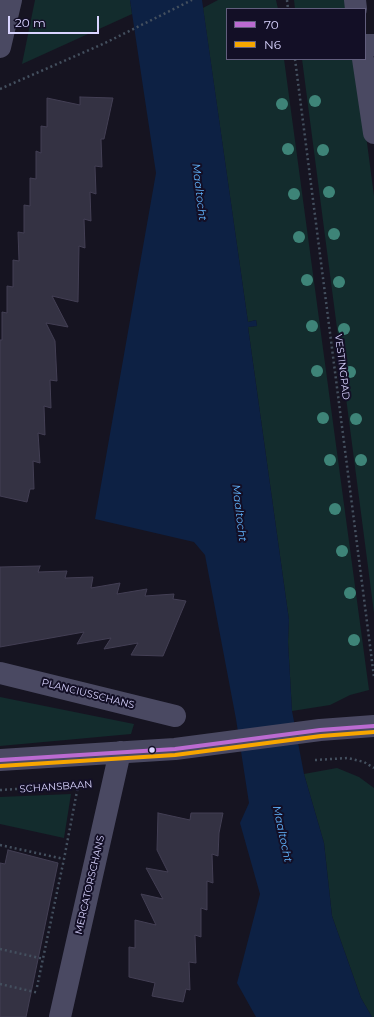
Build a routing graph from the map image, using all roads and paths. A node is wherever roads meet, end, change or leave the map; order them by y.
1 (11, 0) edge
2 (192, 0) edge
3 (0, 47) edge
4 (295, 60) edge
5 (363, 60) edge
6 (0, 89) edge
7 (374, 134) edge
8 (0, 673) edge
9 (374, 677) edge
10 (175, 716) dead end
11 (374, 726) edge
12 (120, 752) junction
13 (324, 759) dead end
14 (0, 760) edge
15 (374, 768) edge
16 (113, 782) junction
17 (78, 786) junction
18 (0, 790) edge
19 (0, 845) edge
20 (64, 859) junction
21 (0, 949) edge
22 (43, 958) junction
23 (72, 964) junction
24 (0, 984) edge
25 (36, 992) junction
26 (34, 998) dead end
27 (62, 1008) edge

1 - 3 street
2 - 6 path
4 - 9 path, VESTINGPAD
5 - 7 street
8 - 10 street, PLANCIUSSCHANS
11 - 12 street
12 - 14 street
12 - 16 street, MERCATORSCHANS
13 - 15 path
16 - 17 path, SCHANSBAAN
16 - 23 street, MERCATORSCHANS
17 - 18 path, SCHANSBAAN
17 - 20 path
19 - 20 path
20 - 22 path
21 - 22 path
22 - 23 path
22 - 25 path
23 - 27 street, MERCATORSCHANS
24 - 25 path
25 - 26 path
25 - 27 path

